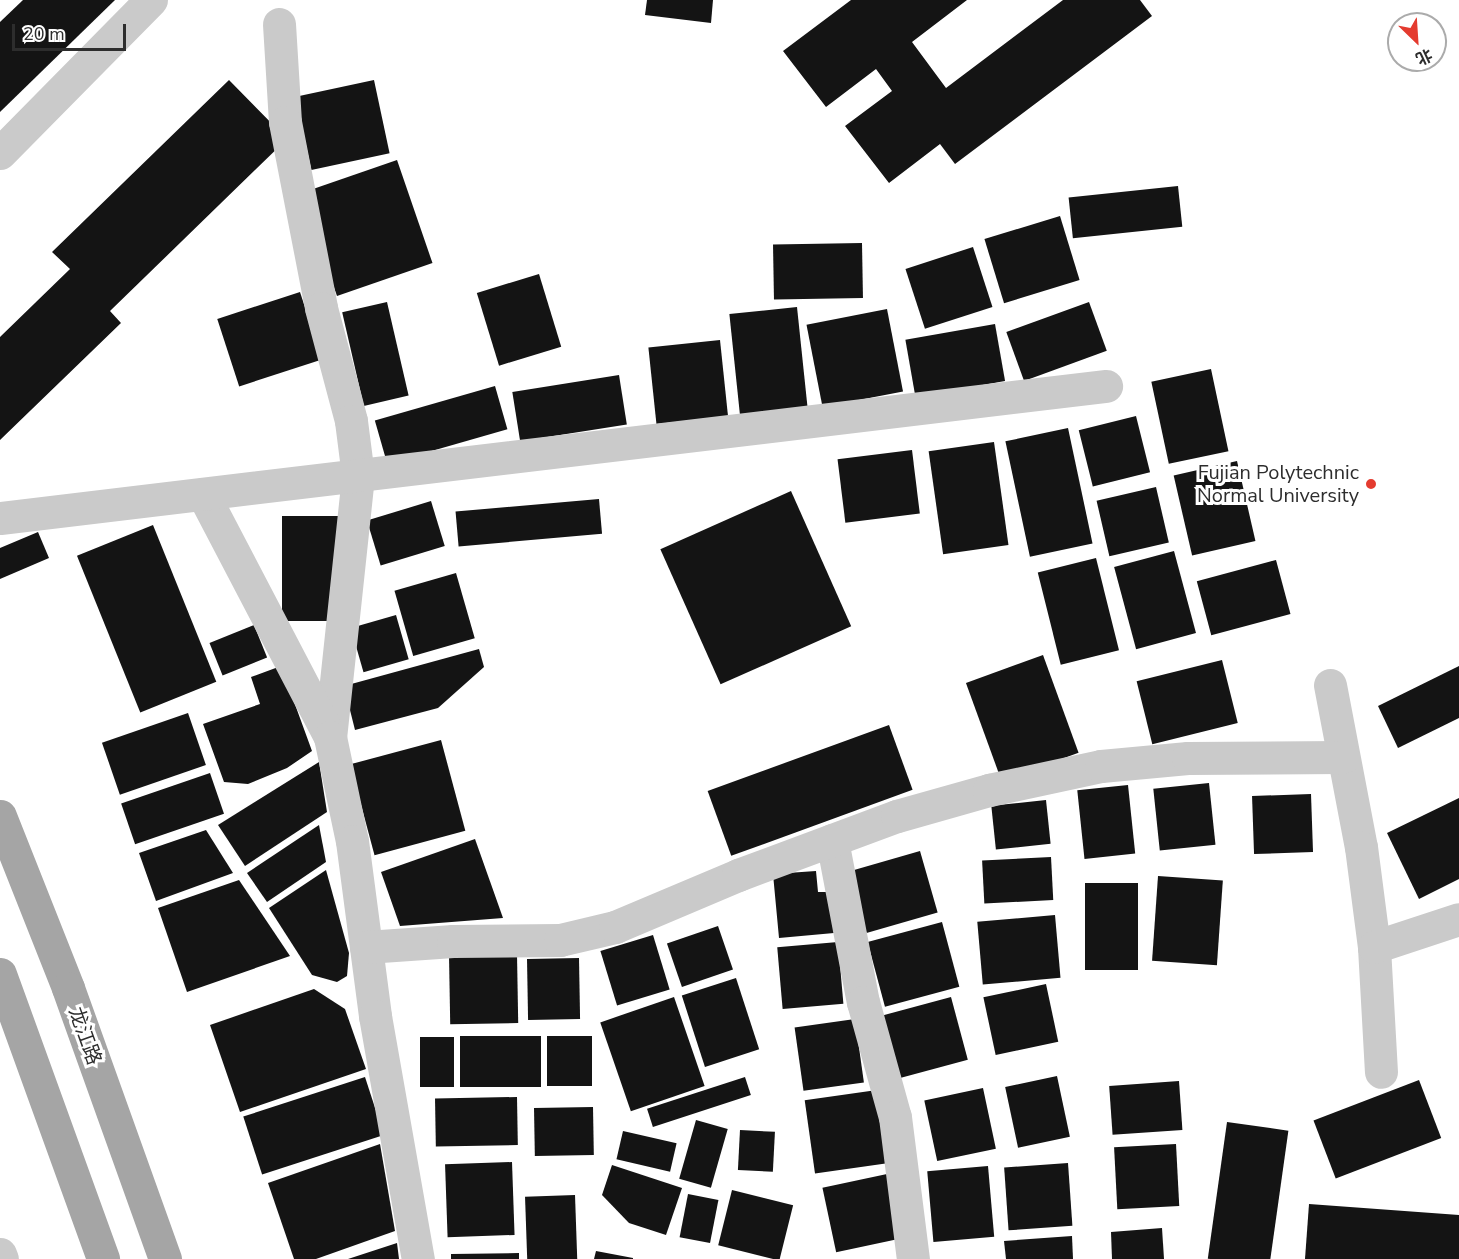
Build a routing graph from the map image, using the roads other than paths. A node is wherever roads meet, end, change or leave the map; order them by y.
1 (151, 0) edge
2 (279, 24) dead end
3 (0, 153) edge
4 (1106, 386) dead end
5 (358, 476) junction
6 (203, 494) junction
7 (0, 518) edge
8 (1330, 686) dead end
9 (330, 737) junction
10 (1343, 757) junction
11 (0, 816) edge
12 (832, 840) junction
13 (1459, 919) edge
14 (366, 947) junction
15 (1374, 947) junction
16 (0, 974) edge
17 (1381, 1072) dead end
18 (0, 1254) edge
19 (2, 1259) edge
20 (103, 1259) edge
21 (165, 1259) edge
22 (418, 1259) edge
23 (913, 1259) edge

1 - 3 street
2 - 5 street
4 - 5 street
5 - 6 street
5 - 9 street
6 - 7 street
6 - 9 street
8 - 10 street
9 - 14 street
10 - 12 street
10 - 15 street
11 - 21 main road, 龙江路
12 - 14 street
12 - 23 street
13 - 15 street
14 - 22 street
15 - 17 street
16 - 20 main road
18 - 19 street

